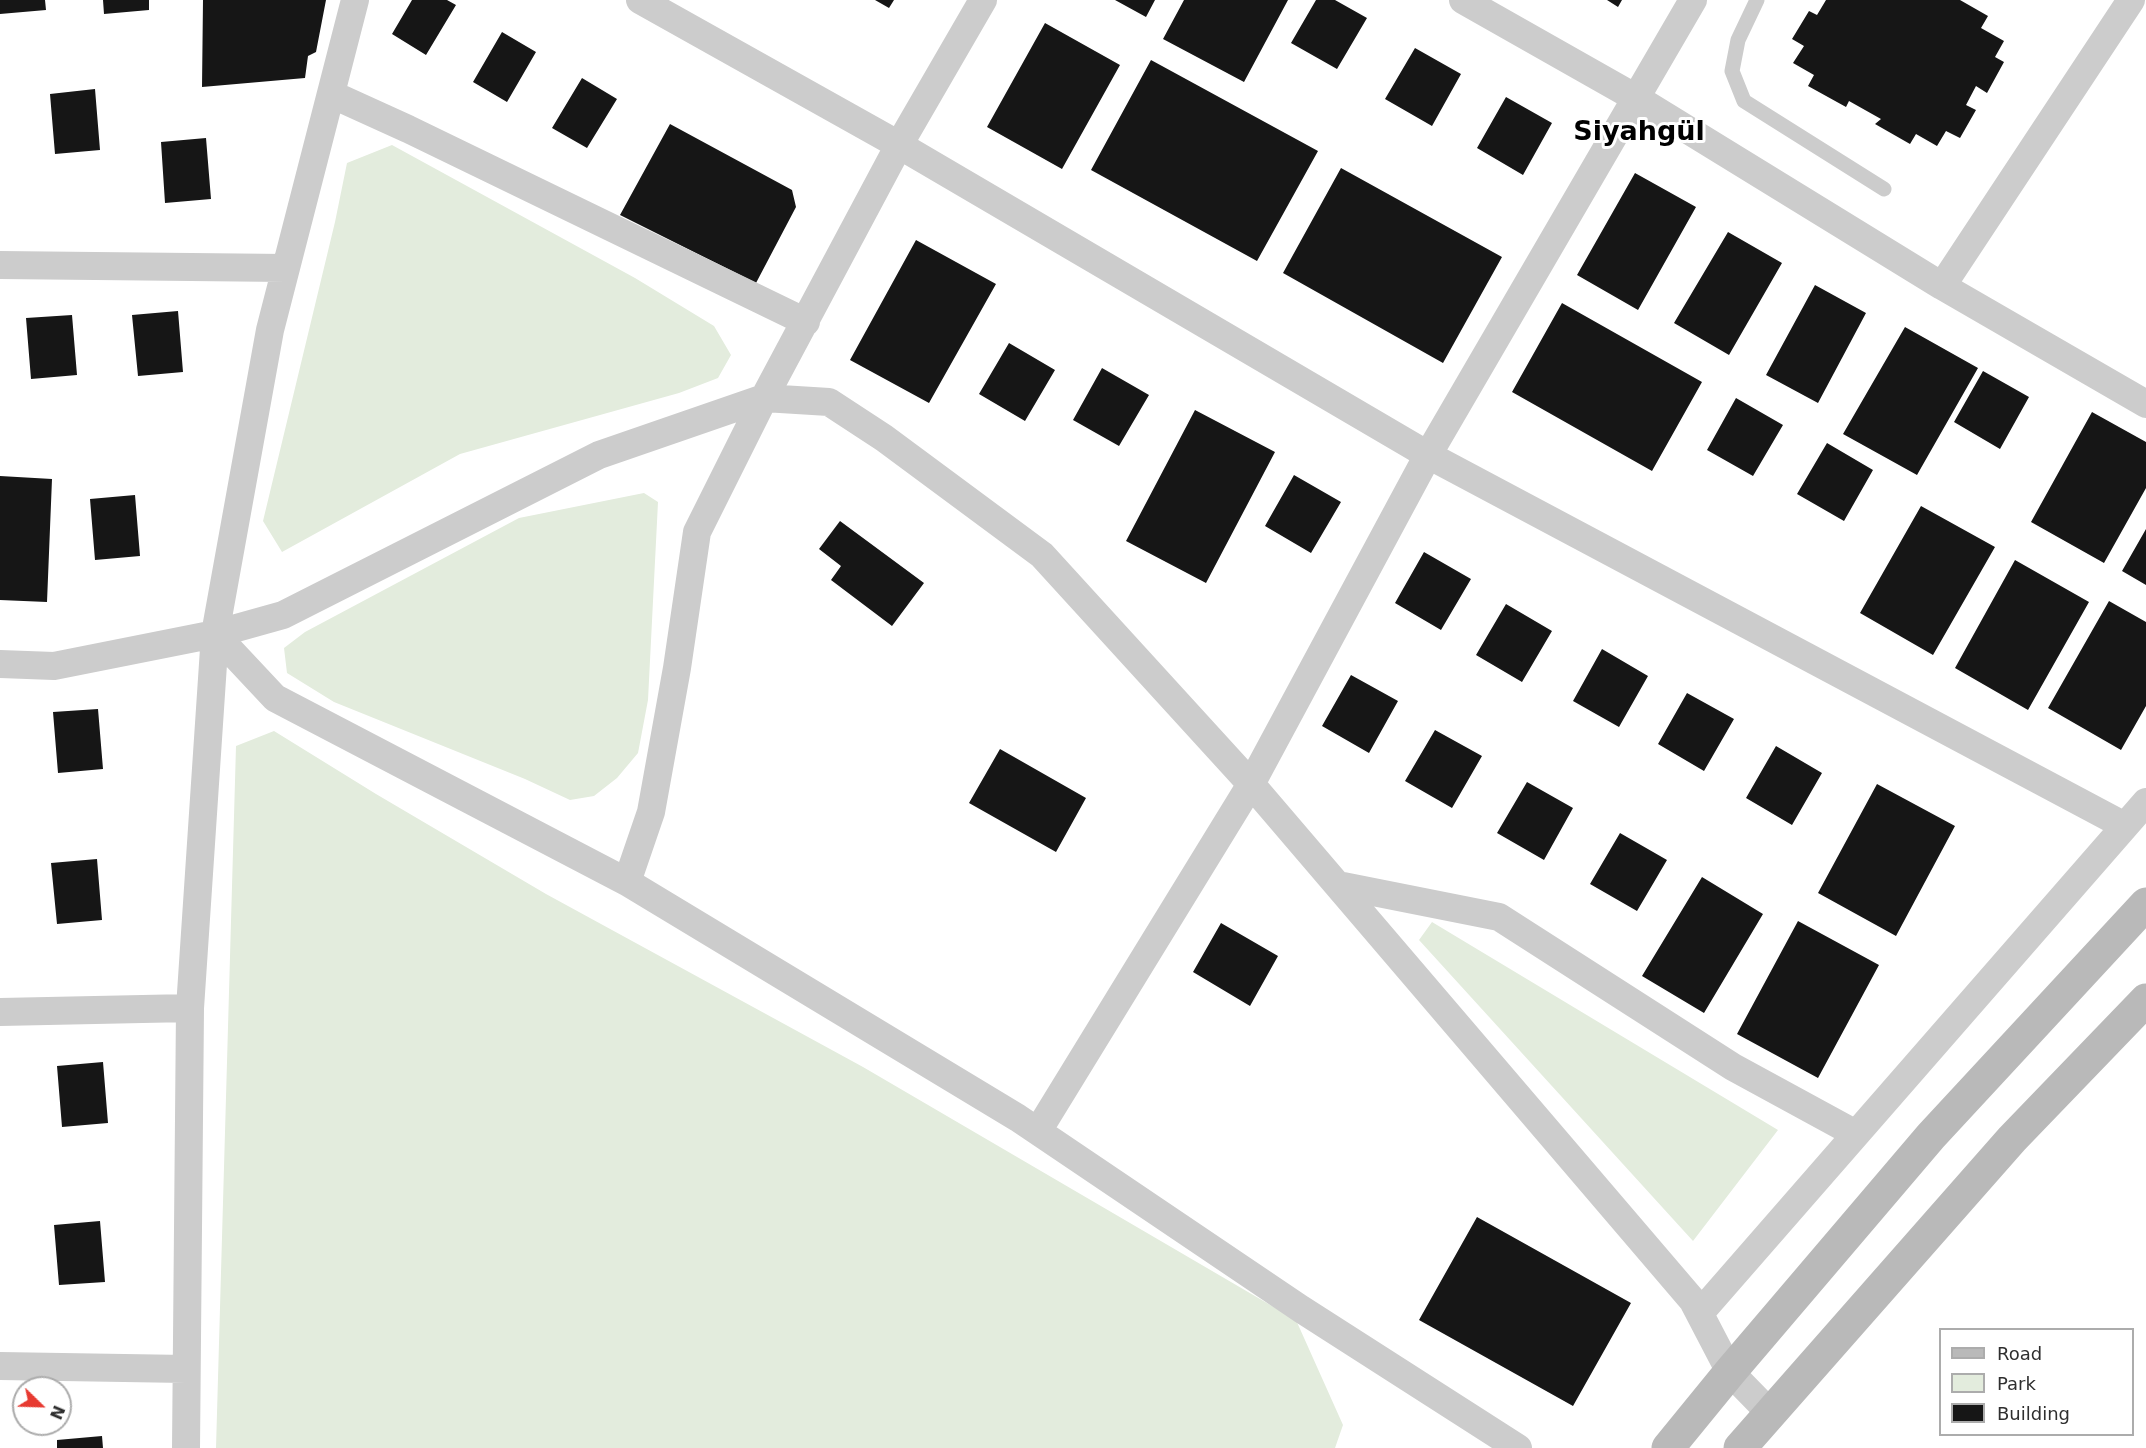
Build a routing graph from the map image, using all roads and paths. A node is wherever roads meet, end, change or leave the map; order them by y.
1 (355, 0) edge
2 (640, 0) edge
3 (983, 0) edge
4 (1463, 0) edge
5 (1693, 0) edge
6 (1757, 0) edge
7 (2131, 0) edge
8 (331, 94) junction
9 (1636, 98) junction
10 (899, 145) junction
11 (1884, 189) dead end
12 (0, 265) edge
13 (286, 268) junction
14 (1942, 286) junction
15 (806, 322) junction
16 (764, 398) junction
17 (2146, 404) edge
18 (1428, 455) junction
19 (215, 634) junction
20 (0, 664) edge
21 (1251, 784) junction
22 (2146, 802) edge
23 (2125, 826) junction
24 (627, 882) junction
25 (1338, 885) junction
26 (2146, 904) edge
27 (2146, 1000) edge
28 (190, 1008) junction
29 (0, 1012) edge
30 (1038, 1131) junction
31 (1856, 1134) junction
32 (1700, 1313) junction
33 (0, 1366) edge
34 (186, 1369) junction
35 (1730, 1372) junction
36 (1770, 1413) junction
37 (186, 1448) edge
38 (1518, 1448) edge
39 (1668, 1448) edge
40 (1740, 1448) edge

1 - 8 street
2 - 10 street
3 - 10 street
4 - 9 street
5 - 9 street
6 - 11 lane
7 - 14 street
8 - 13 street
8 - 15 street
9 - 14 street
9 - 18 street
10 - 15 street
10 - 18 street
12 - 13 street
13 - 19 street
14 - 17 street
15 - 16 street
16 - 19 street
16 - 21 street
16 - 24 street
18 - 21 street
18 - 23 street
19 - 20 street
19 - 24 street
19 - 28 street
21 - 25 street
21 - 30 street
22 - 23 street
23 - 31 street
24 - 30 street
25 - 31 street
25 - 32 street
26 - 35 main road
27 - 36 main road
28 - 29 street
28 - 34 street
30 - 38 street
31 - 32 street
32 - 35 street
33 - 34 street
34 - 37 street
35 - 36 street
35 - 39 main road
36 - 40 main road

